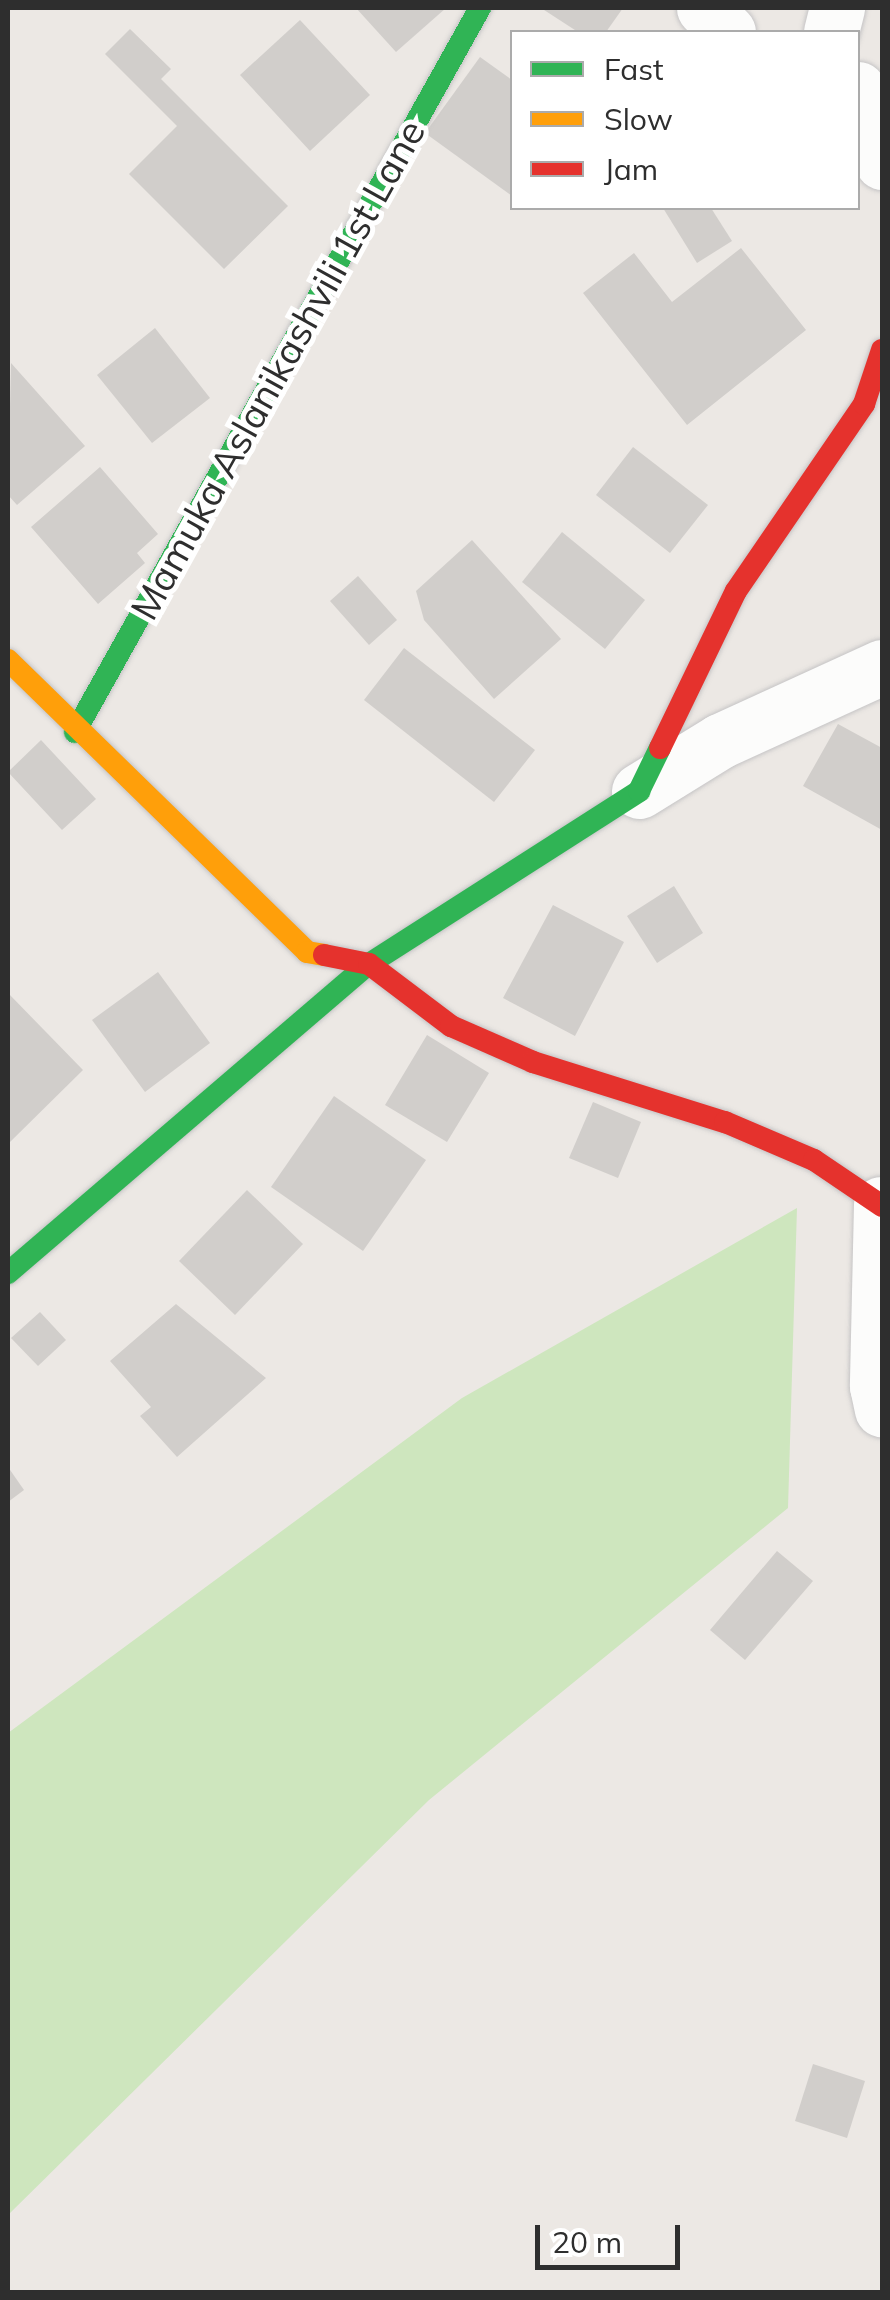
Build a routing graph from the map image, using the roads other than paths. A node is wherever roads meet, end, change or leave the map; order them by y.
1 (480, 8) edge
2 (704, 8) edge
3 (726, 30) edge
4 (860, 93) edge
5 (860, 127) edge
6 (882, 140) edge
7 (882, 162) edge
8 (882, 350) edge
9 (8, 660) edge
10 (882, 667) edge
11 (75, 732) junction
12 (639, 792) junction
13 (369, 964) junction
14 (882, 1205) edge
15 (8, 1273) edge
16 (882, 1409) edge

1 - 11 street, Mamuka Aslanikashvili 1st Lane
2 - 3 street
4 - 6 street
5 - 6 street
6 - 7 street
8 - 12 street
9 - 11 street
10 - 12 street
11 - 13 street
12 - 13 street
13 - 14 street
13 - 15 street
14 - 16 street

